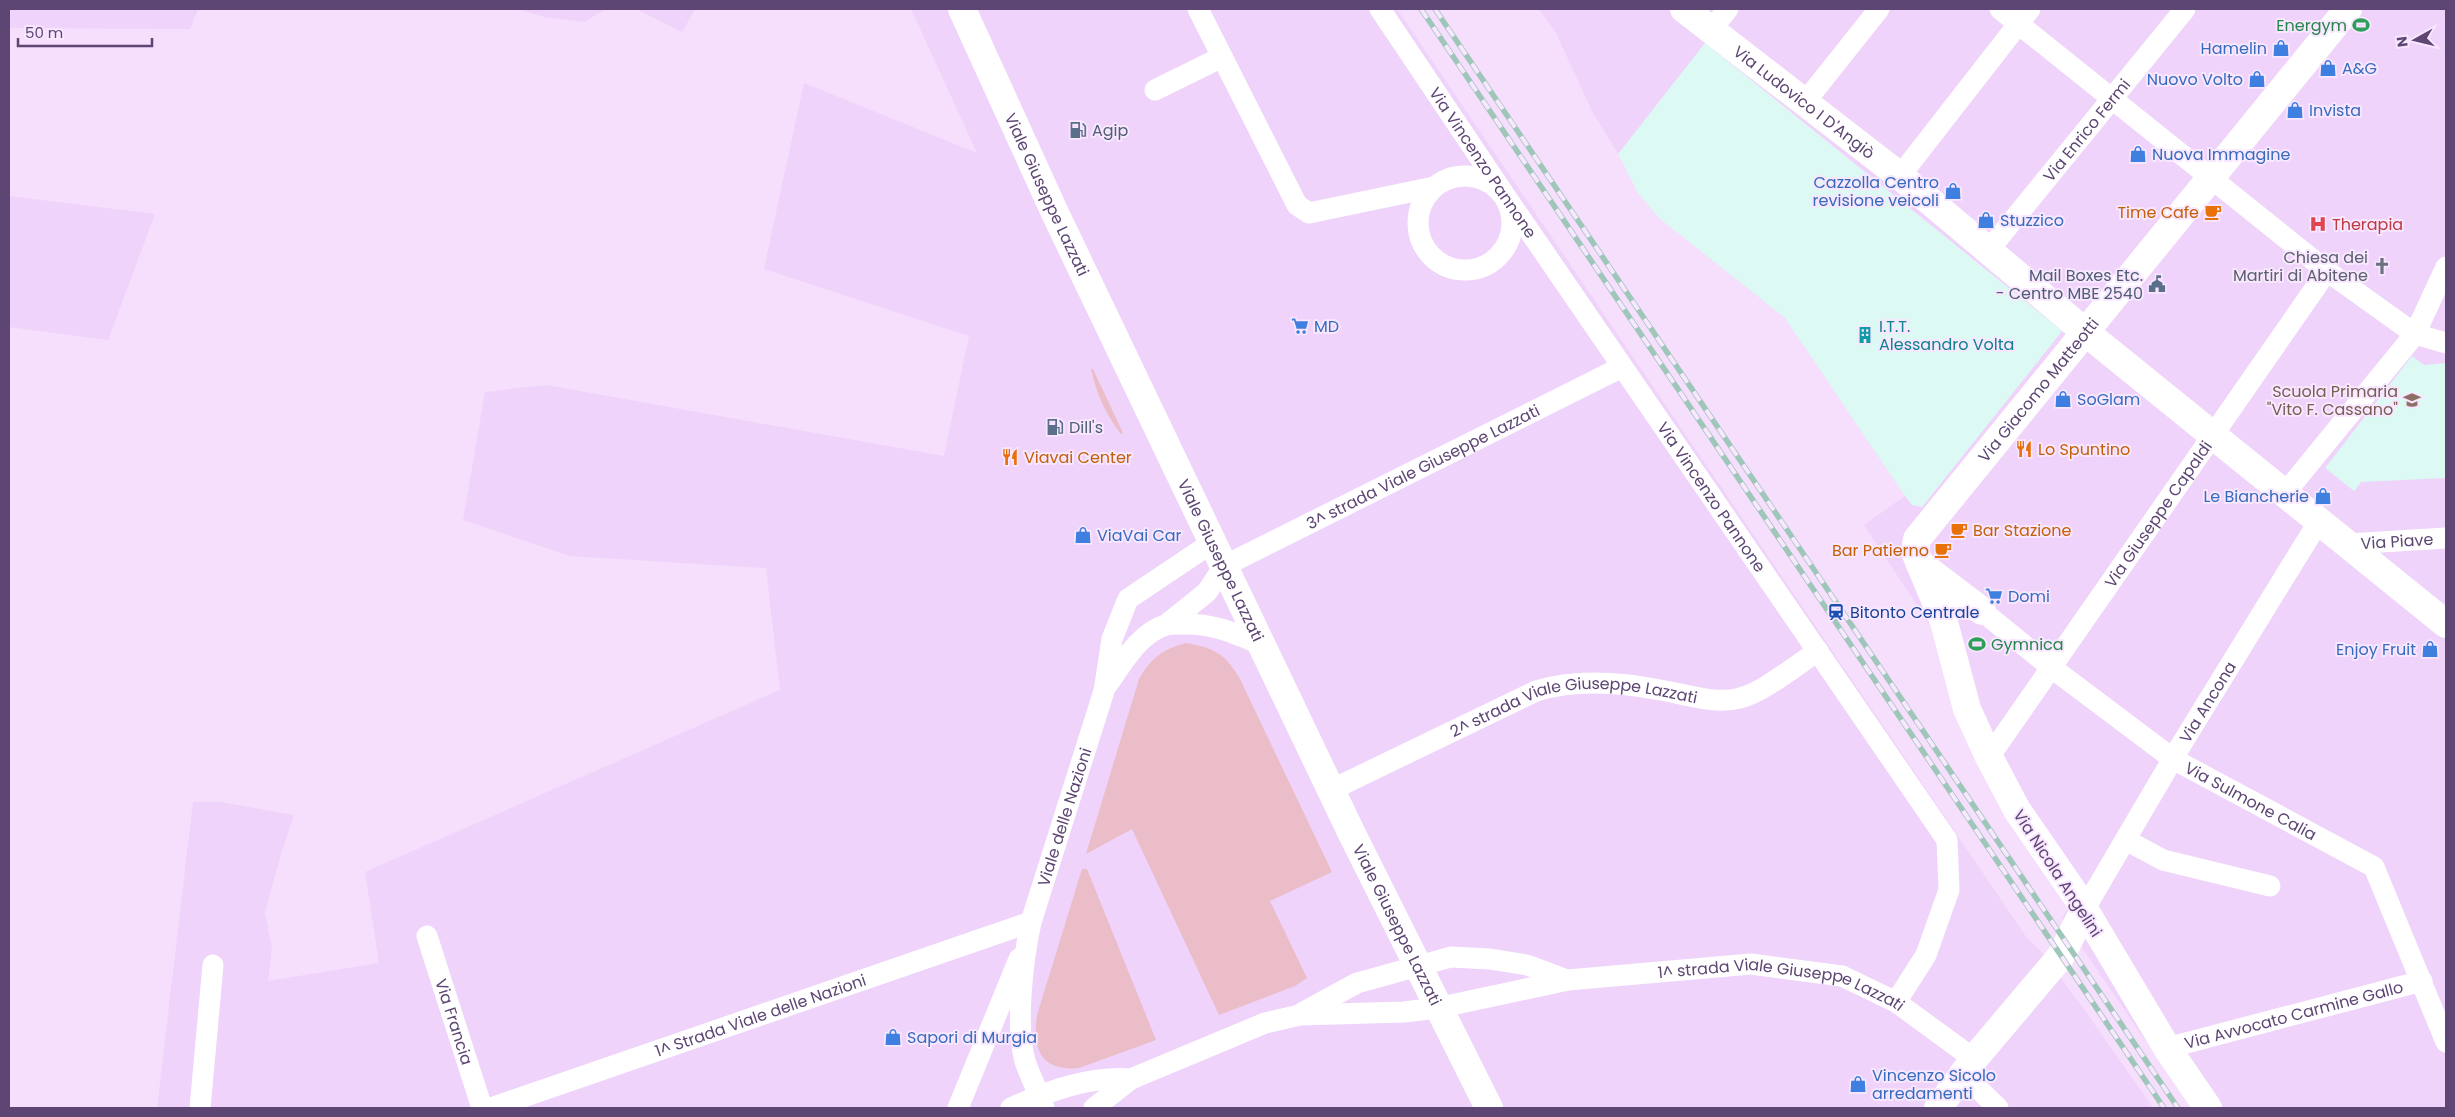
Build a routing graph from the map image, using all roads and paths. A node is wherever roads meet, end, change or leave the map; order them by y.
1 (962, 9) edge
2 (969, 9) edge
3 (1198, 9) edge
4 (1380, 9) edge
5 (1684, 9) edge
6 (1728, 9) edge
7 (1879, 9) edge
8 (2000, 9) edge
9 (2185, 9) edge
10 (2348, 9) edge
11 (2024, 16) edge
12 (1711, 30) junction
13 (977, 41) junction
14 (1222, 57) junction
15 (1155, 90) dead end
16 (2112, 98) junction
17 (1805, 102) junction
18 (1900, 176) junction
19 (2210, 178) junction
20 (1434, 187) junction
21 (1504, 194) junction
22 (1988, 251) junction
23 (2446, 267) edge
24 (2328, 271) junction
25 (2084, 331) junction
26 (2415, 334) junction
27 (2446, 343) edge
28 (1622, 367) junction
29 (2212, 435) junction
30 (2285, 493) junction
31 (2319, 521) junction
32 (2446, 538) edge
33 (1213, 542) junction
34 (2348, 544) junction
35 (1918, 551) junction
36 (1224, 566) junction
37 (1982, 611) junction
38 (1944, 622) junction
39 (2446, 624) edge
40 (1166, 625) junction
41 (1262, 646) junction
42 (1818, 651) junction
43 (2052, 668) junction
44 (1104, 691) junction
45 (1989, 757) junction
46 (2173, 759) junction
47 (1330, 790) junction
48 (2126, 840) junction
49 (2270, 886) dead end
50 (2084, 910) junction
51 (1031, 922) junction
52 (427, 936) dead end
53 (1026, 943) junction
54 (213, 965) dead end
55 (1416, 965) junction
56 (1568, 980) junction
57 (2422, 981) junction
58 (1896, 1002) junction
59 (1437, 1008) junction
60 (1300, 1015) junction
61 (2446, 1042) edge
62 (2167, 1048) junction
63 (1969, 1067) junction
64 (1131, 1079) junction
65 (1042, 1101) edge
66 (200, 1108) edge
67 (482, 1108) edge
68 (491, 1108) edge
69 (958, 1108) edge
70 (1011, 1108) edge
71 (1094, 1108) edge
72 (1488, 1108) edge
73 (1938, 1108) edge
74 (1998, 1108) edge
75 (2208, 1108) edge

1 - 13 street, Viale Giuseppe Lazzati
2 - 13 street
3 - 14 street
4 - 21 street, Via Vincenzo Pannone
5 - 12 street, Via Ludovico I D'Angiò
6 - 12 street
7 - 17 street
8 - 11 street
9 - 16 street, Via Enrico Fermi
10 - 19 street, Via Giacomo Matteotti
11 - 16 street
11 - 18 street
12 - 17 street, Via Ludovico I D'Angiò
13 - 33 street, Viale Giuseppe Lazzati
14 - 15 street
14 - 20 street
16 - 19 street
16 - 22 street, Via Enrico Fermi
17 - 18 street, Via Ludovico I D'Angiò
18 - 22 street, Via Ludovico I D'Angiò
19 - 24 street
19 - 25 street, Via Giacomo Matteotti
20 - 21 street
20 - 21 street
21 - 28 street, Via Vincenzo Pannone
22 - 25 street, Via Ludovico I D'Angiò
23 - 26 street
24 - 26 street
24 - 29 street, Via Giuseppe Capaldi
25 - 29 street, Via Ludovico I D'Angiò
25 - 35 street, Via Giacomo Matteotti
26 - 27 street
26 - 30 street
28 - 36 street, 3^ strada Viale Giuseppe Lazzati
28 - 42 street, Via Vincenzo Pannone
29 - 30 street, Via Ludovico I D'Angiò
29 - 43 street, Via Giuseppe Capaldi
30 - 31 street, Via Ludovico I D'Angiò
31 - 34 street, Via Ludovico I D'Angiò
31 - 46 street, Via Ancona
32 - 34 street, Via Piave
33 - 36 street, Viale Giuseppe Lazzati
33 - 44 street, Viale delle Nazioni
34 - 39 street, Via Ludovico I D'Angiò
35 - 37 street
35 - 38 street, Via Nicola Angelini
36 - 40 street
36 - 41 street, Viale Giuseppe Lazzati
37 - 38 street
37 - 43 street, Via Sulmone Calia
38 - 45 street, Via Nicola Angelini
40 - 41 street, Viale delle Nazioni
40 - 44 street, Viale delle Nazioni
41 - 47 street, Viale Giuseppe Lazzati
42 - 47 street, 2^ strada Viale Giuseppe Lazzati
42 - 58 street, Via Vincenzo Pannone
43 - 45 street, Via Giuseppe Capaldi
43 - 46 street, Via Sulmone Calia
44 - 51 street, Viale delle Nazioni
45 - 50 street, Via Nicola Angelini
46 - 48 street, Via Ancona
46 - 57 street, Via Sulmone Calia
47 - 55 street, Viale Giuseppe Lazzati
48 - 49 street
48 - 50 street, Via Ancona
50 - 62 street, Via Nicola Angelini
50 - 63 street
51 - 53 street, Viale delle Nazioni
51 - 68 street, 1^ Strada Viale delle Nazioni
52 - 67 street, Via Francia
53 - 65 street, Viale delle Nazioni
53 - 69 street, Viale delle Nazioni
54 - 66 street
55 - 56 street, 1^ strada Viale Giuseppe Lazzati
55 - 59 street, Viale Giuseppe Lazzati
55 - 60 street, 1^ strada Viale Giuseppe Lazzati
56 - 58 street, 1^ strada Viale Giuseppe Lazzati
56 - 59 street, 1^ strada Viale Giuseppe Lazzati
57 - 61 street, Via Sulmone Calia
57 - 62 street, Via Avvocato Carmine Gallo
58 - 63 street, 1^ strada Viale Giuseppe Lazzati
59 - 60 street, 1^ strada Viale Giuseppe Lazzati
59 - 72 street, Viale Giuseppe Lazzati
60 - 64 street, 1^ strada Viale Giuseppe Lazzati
62 - 75 street, Via Nicola Angelini
63 - 73 street
63 - 74 street, 1^ strada Viale Giuseppe Lazzati
64 - 65 street, 1^ strada Viale Giuseppe Lazzati
64 - 71 street
65 - 70 street, 1^ strada Viale Giuseppe Lazzati

